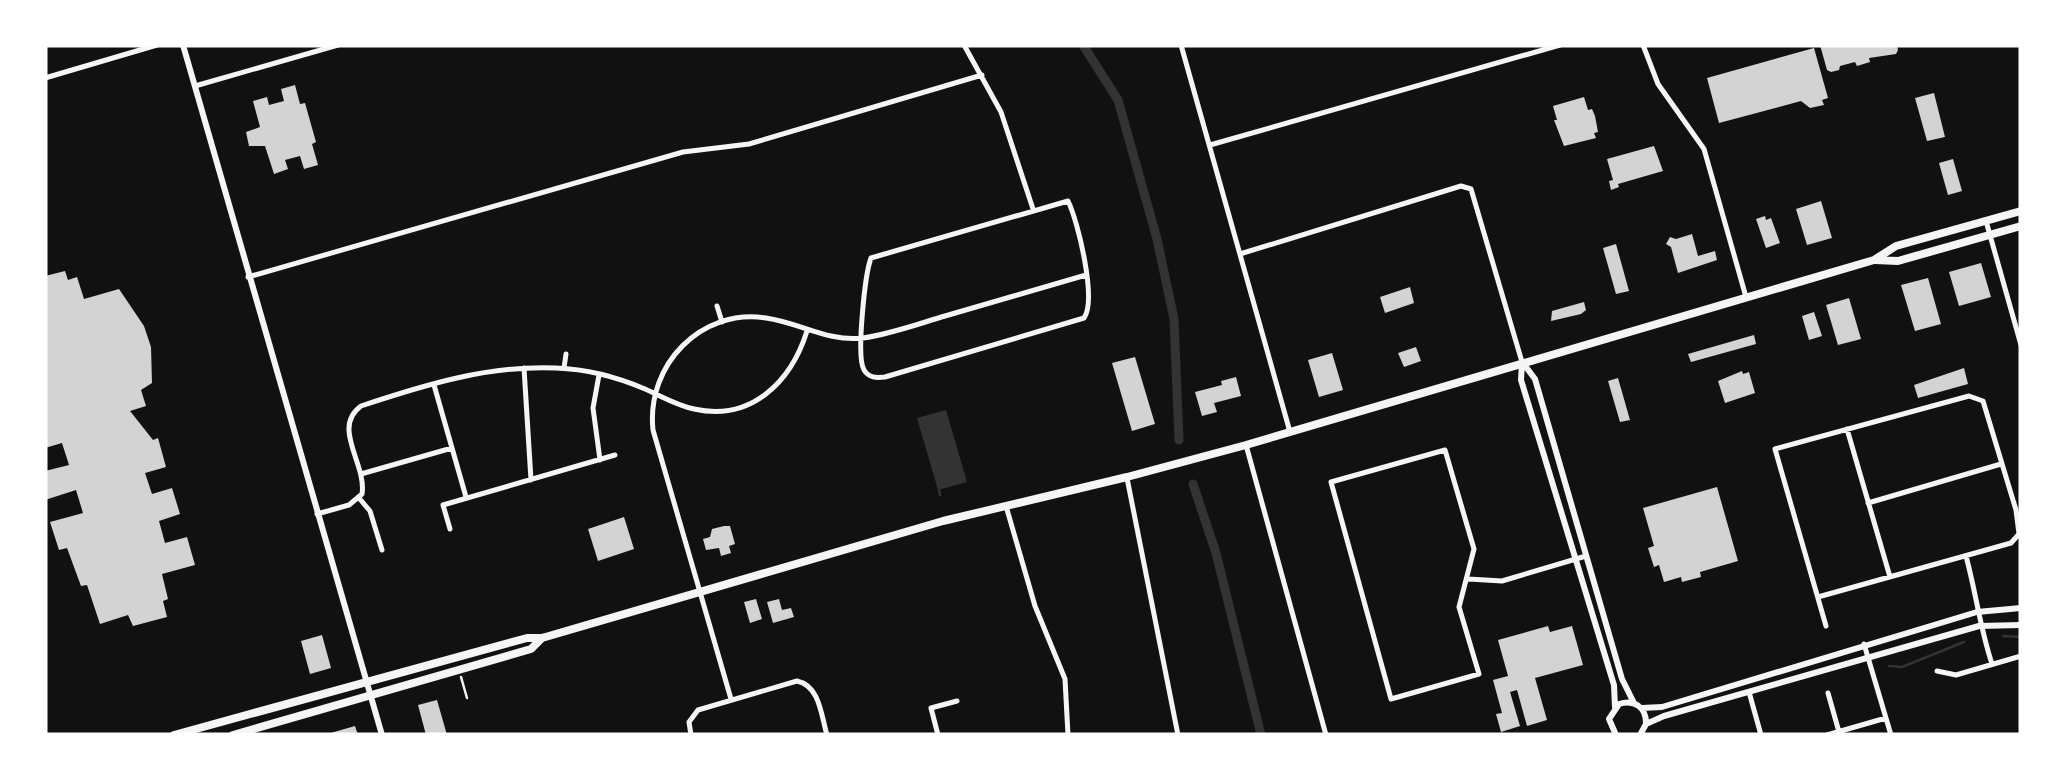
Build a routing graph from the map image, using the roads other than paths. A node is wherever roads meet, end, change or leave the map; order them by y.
1 (157, 45) edge
2 (183, 45) edge
3 (338, 45) edge
4 (964, 45) edge
5 (1181, 45) edge
6 (1560, 45) edge
7 (1643, 45) edge
8 (982, 75) junction
9 (45, 78) edge
10 (195, 86) junction
11 (1210, 145) junction
12 (1033, 210) junction
13 (2021, 211) edge
14 (1986, 221) junction
15 (2021, 226) edge
16 (1990, 235) junction
17 (1240, 254) junction
18 (1874, 260) junction
19 (1086, 276) junction
20 (248, 277) junction
21 (1746, 297) junction
22 (716, 306) dead end
23 (722, 322) junction
24 (807, 331) junction
25 (862, 338) junction
26 (2021, 344) edge
27 (566, 354) dead end
28 (1522, 362) junction
29 (524, 368) junction
30 (564, 368) junction
31 (599, 374) junction
32 (434, 385) junction
33 (655, 394) junction
34 (1847, 429) junction
35 (1290, 432) junction
36 (1246, 445) junction
37 (452, 448) junction
38 (616, 456) dead end
39 (600, 460) junction
40 (2002, 464) junction
41 (361, 474) junction
42 (1127, 478) junction
43 (531, 480) junction
44 (359, 498) junction
45 (466, 498) junction
46 (1868, 503) junction
47 (1006, 506) junction
48 (2019, 509) edge
49 (317, 514) junction
50 (450, 529) dead end
51 (382, 550) dead end
52 (1587, 556) junction
53 (1966, 556) junction
54 (1576, 560) junction
55 (1890, 577) junction
56 (1468, 579) junction
57 (699, 590) junction
58 (1818, 598) junction
59 (2021, 608) edge
60 (1977, 612) junction
61 (2021, 625) edge
62 (1826, 626) dead end
63 (1979, 626) junction
64 (542, 638) junction
65 (1864, 644) junction
66 (2021, 656) edge
67 (1868, 658) junction
68 (1992, 664) junction
69 (1937, 671) dead end
70 (367, 683) junction
71 (1748, 692) junction
72 (1828, 693) dead end
73 (371, 696) junction
74 (731, 699) junction
75 (957, 702) dead end
76 (1638, 705) junction
77 (1615, 707) junction
78 (1886, 718) junction
79 (1646, 724) junction
80 (1839, 732) junction
81 (174, 735) edge
82 (233, 735) edge
83 (382, 735) edge
84 (691, 735) edge
85 (827, 735) edge
86 (938, 735) edge
87 (1068, 735) edge
88 (1178, 735) edge
89 (1326, 735) edge
90 (1616, 735) edge
91 (1640, 735) edge
92 (1761, 735) edge
93 (1827, 735) edge
94 (1892, 735) edge

1 - 9 street
2 - 10 street
3 - 10 street
4 - 8 street
5 - 11 street
6 - 11 street
7 - 21 street
8 - 12 street
8 - 20 street
10 - 20 street
11 - 17 street
12 - 19 street
12 - 25 street
13 - 14 main road
14 - 16 street
14 - 18 main road
15 - 16 main road
16 - 18 main road
16 - 26 street
17 - 28 street
17 - 35 street
18 - 21 main road
19 - 25 street
19 - 25 street
20 - 49 street
21 - 28 main road
22 - 23 street
23 - 24 street
23 - 33 street
24 - 25 street
24 - 33 street
27 - 30 street
28 - 35 main road
28 - 52 street
28 - 54 street
29 - 30 street
29 - 32 street
29 - 43 street
30 - 31 street
31 - 33 street
31 - 39 street
32 - 37 street
32 - 41 street
33 - 57 street
34 - 40 street
34 - 46 street
34 - 58 street
35 - 36 main road
36 - 42 main road
36 - 89 street
37 - 41 street
37 - 45 street
38 - 39 street
39 - 43 street
40 - 46 street
40 - 48 street
41 - 44 street
42 - 47 main road
42 - 88 street
43 - 45 street
44 - 49 street
44 - 51 street
45 - 50 street
46 - 55 street
47 - 57 main road
47 - 87 street
48 - 53 street
49 - 70 street
52 - 54 street
52 - 76 street
53 - 55 street
53 - 60 street
54 - 56 street
54 - 77 street
55 - 58 street
56 - 56 street
57 - 64 main road
57 - 74 street
58 - 62 street
59 - 60 street
60 - 63 street
60 - 65 street
61 - 63 street
63 - 67 street
63 - 68 street
64 - 70 main road
64 - 73 main road
65 - 67 street
65 - 76 street
66 - 68 street
67 - 71 street
67 - 78 street
68 - 69 street
70 - 73 street
70 - 81 main road
71 - 79 street
71 - 92 street
72 - 80 street
73 - 82 main road
73 - 83 street
74 - 84 street
74 - 85 street
75 - 86 street
76 - 77 street
76 - 79 street
77 - 90 street
78 - 80 street
78 - 94 street
79 - 91 street
80 - 93 street

